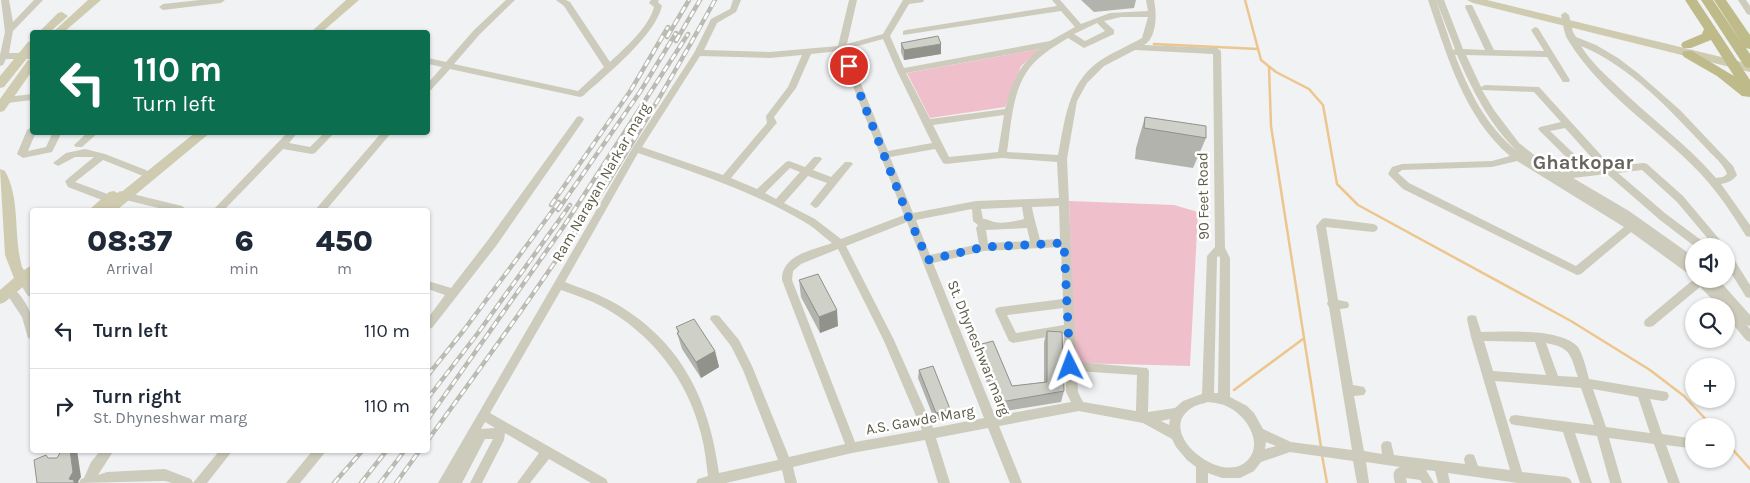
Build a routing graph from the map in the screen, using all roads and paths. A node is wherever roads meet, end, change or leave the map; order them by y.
1 (5, 0) edge
2 (39, 0) edge
3 (81, 0) edge
4 (95, 0) edge
5 (220, 0) edge
6 (353, 0) edge
7 (364, 0) edge
8 (511, 0) edge
9 (560, 0) edge
10 (655, 0) edge
11 (737, 0) edge
12 (853, 0) edge
13 (920, 0) edge
14 (1056, 0) edge
15 (1150, 0) edge
16 (1432, 0) edge
17 (1440, 0) edge
18 (1507, 0) edge
19 (1691, 0) edge
20 (1707, 0) edge
21 (1720, 0) edge
22 (1731, 0) edge
23 (1742, 0) edge
24 (906, 1) edge
25 (1471, 3) edge
26 (162, 7) dead end
27 (1063, 8) junction
28 (1750, 12) edge
29 (1152, 14) junction
30 (1565, 19) junction
31 (1099, 21) junction
32 (1750, 27) edge
33 (1080, 28) junction
34 (1710, 28) junction
35 (11, 29) junction
36 (46, 30) edge
37 (60, 30) edge
38 (318, 30) edge
39 (329, 30) edge
40 (1535, 30) dead end
41 (906, 33) dead end
42 (886, 36) junction
43 (1070, 36) junction
44 (1571, 38) junction
45 (1052, 44) junction
46 (1750, 45) edge
47 (1135, 47) junction
48 (842, 48) junction
49 (1688, 50) junction
50 (808, 51) junction
51 (1450, 52) junction
52 (698, 53) junction
53 (1461, 53) junction
54 (1491, 53) junction
55 (1550, 54) junction
56 (29, 58) edge
57 (2, 60) edge
58 (1730, 60) junction
59 (1750, 60) edge
60 (430, 61) edge
61 (1750, 64) edge
62 (447, 65) junction
63 (608, 66) junction
64 (1750, 68) edge
65 (901, 71) junction
66 (1566, 80) dead end
67 (0, 84) edge
68 (430, 86) edge
69 (1485, 88) dead end
70 (1750, 90) edge
71 (1750, 95) edge
72 (30, 97) edge
73 (3, 104) edge
74 (1010, 111) junction
75 (580, 119) dead end
76 (927, 123) junction
77 (1567, 124) junction
78 (30, 135) edge
79 (56, 135) edge
80 (91, 135) edge
81 (188, 135) edge
82 (201, 135) edge
83 (291, 135) edge
84 (328, 135) edge
85 (385, 135) edge
86 (79, 145) dead end
87 (282, 145) junction
88 (938, 145) junction
89 (636, 149) junction
90 (884, 155) junction
91 (102, 156) junction
92 (1002, 156) junction
93 (1524, 157) junction
94 (817, 159) dead end
95 (1062, 159) junction
96 (58, 163) dead end
97 (848, 164) dead end
98 (1609, 170) junction
99 (143, 172) junction
100 (806, 172) junction
101 (1587, 172) junction
102 (0, 174) edge
103 (1561, 176) junction
104 (1550, 177) junction
105 (726, 179) junction
106 (832, 182) junction
107 (1712, 182) junction
108 (2, 189) edge
109 (758, 194) junction
110 (115, 200) edge
111 (1063, 202) junction
112 (776, 204) junction
113 (815, 204) dead end
114 (1026, 204) junction
115 (976, 206) junction
116 (100, 208) edge
117 (169, 208) edge
118 (220, 208) edge
119 (322, 208) edge
120 (908, 216) junction
121 (1634, 225) junction
122 (4, 227) edge
123 (1373, 228) dead end
124 (1750, 233) edge
125 (1690, 238) edge
126 (1713, 238) edge
127 (1035, 242) junction
128 (1064, 243) junction
129 (983, 244) junction
130 (841, 245) junction
131 (1220, 248) junction
132 (1685, 257) edge
133 (928, 260) junction
134 (30, 263) edge
135 (1685, 265) edge
136 (1735, 270) edge
137 (23, 274) edge
138 (560, 285) junction
139 (430, 286) edge
140 (2, 287) edge
141 (1690, 288) edge
142 (1710, 288) edge
143 (1713, 288) edge
144 (30, 289) edge
145 (453, 293) junction
146 (1750, 294) edge
147 (1718, 298) edge
148 (1067, 303) junction
149 (1472, 318) dead end
150 (715, 319) dead end
151 (1735, 319) edge
152 (30, 322) edge
153 (430, 322) edge
154 (1750, 322) edge
155 (1649, 323) dead end
156 (1068, 329) junction
157 (1473, 335) junction
158 (1750, 337) edge
159 (1539, 338) junction
160 (1070, 366) junction
161 (1488, 375) junction
162 (1554, 381) junction
163 (1586, 384) junction
164 (1347, 390) junction
165 (1360, 391) dead end
166 (1642, 393) junction
167 (1663, 396) dead end
168 (1208, 397) junction
169 (1224, 400) junction
170 (1078, 406) junction
171 (1178, 413) junction
172 (485, 416) junction
173 (1143, 418) junction
174 (1515, 420) dead end
175 (993, 423) junction
176 (1567, 426) junction
177 (1601, 430) junction
178 (929, 433) junction
179 (1259, 433) junction
180 (1174, 434) junction
181 (1660, 439) junction
182 (1685, 442) edge
183 (1387, 446) dead end
184 (1290, 447) junction
185 (852, 448) junction
186 (105, 453) edge
187 (224, 453) edge
188 (318, 453) edge
189 (547, 453) junction
190 (1358, 455) junction
191 (1258, 457) junction
192 (1389, 460) junction
193 (786, 464) junction
194 (1440, 466) junction
195 (1410, 467) junction
196 (1202, 468) junction
197 (1518, 477) junction
198 (1225, 479) edge
199 (87, 482) edge
200 (710, 482) edge
201 (1552, 482) edge
202 (187, 483) edge
203 (199, 483) edge
204 (292, 483) edge
205 (444, 483) edge
206 (456, 483) edge
207 (476, 483) edge
208 (523, 483) edge
209 (602, 483) edge
210 (791, 483) edge
211 (944, 483) edge
212 (1016, 483) edge
213 (1202, 483) edge
214 (1363, 483) edge
215 (1401, 483) edge
216 (1428, 483) edge
217 (1444, 483) edge
218 (1566, 483) edge
219 (1586, 483) edge
220 (1616, 483) edge
221 (1674, 483) edge

1 - 35 street
2 - 35 street
3 - 36 main road
4 - 37 main road
5 - 26 street
6 - 38 main road
7 - 39 main road
8 - 62 street
9 - 63 street
10 - 63 street
11 - 52 street, Ram Narayan Narkar marg
12 - 48 street
13 - 24 street
14 - 27 street
15 - 29 street
16 - 51 street
17 - 53 street
18 - 30 main road
19 - 34 highway
20 - 61 highway
21 - 46 highway
22 - 32 highway
23 - 28 street
24 - 42 street
25 - 30 main road
25 - 54 street
27 - 33 street
27 - 41 street
29 - 31 street
29 - 47 street
30 - 44 street
30 - 49 main road
31 - 33 street
31 - 43 street
31 - 43 street
33 - 43 street
34 - 49 highway
34 - 58 highway
35 - 57 street
40 - 55 street
42 - 48 street
42 - 65 street
43 - 45 street
44 - 107 street
44 - 107 street
45 - 65 street
45 - 74 street
47 - 95 street
47 - 131 street, 90 Feet Road
48 - 50 street
48 - 90 street, St. Dhyneshwar marg
49 - 58 main road
49 - 71 highway
50 - 52 street
50 - 105 street
51 - 53 street
51 - 93 street
52 - 89 street, Ram Narayan Narkar marg
53 - 54 street
53 - 93 street
54 - 55 street
55 - 66 street
56 - 57 street
56 - 67 main road
56 - 73 main road
58 - 59 main road
58 - 64 main road
58 - 70 highway
60 - 62 street
62 - 63 street
62 - 68 street
65 - 76 street
69 - 77 street
72 - 73 street
74 - 76 street
74 - 92 street
75 - 145 street
76 - 88 street
77 - 98 street
77 - 101 street
78 - 79 street
80 - 86 street
81 - 99 main road
82 - 110 main road
83 - 87 street
84 - 87 street
85 - 119 street
87 - 118 street
88 - 90 street
88 - 92 street
89 - 105 street
89 - 138 street, Ram Narayan Narkar marg
90 - 120 street, St. Dhyneshwar marg
91 - 96 street
91 - 99 street
91 - 110 street
92 - 95 street
93 - 103 street
93 - 104 street
93 - 121 street
94 - 100 street
95 - 111 street
97 - 106 street
98 - 101 street
98 - 125 street
98 - 126 street
99 - 110 main road
100 - 106 street
100 - 109 street
100 - 112 street
101 - 103 street
102 - 108 main road
103 - 104 street
103 - 121 street
104 - 121 street
105 - 109 street
106 - 113 street
107 - 124 street
108 - 122 main road
109 - 112 street
110 - 116 main road
110 - 117 street
111 - 114 street
111 - 128 street
112 - 130 street
114 - 115 street
114 - 115 street
115 - 120 street
120 - 130 street
120 - 133 street, St. Dhyneshwar marg
121 - 132 street
121 - 135 street
122 - 137 main road
123 - 164 street
127 - 128 street
127 - 129 street
127 - 129 street
128 - 148 street
129 - 133 street
130 - 178 street
130 - 185 street
131 - 168 street, 90 Feet Road
131 - 169 street
133 - 175 street, St. Dhyneshwar marg
134 - 137 main road
136 - 146 street
137 - 140 main road
137 - 144 street
138 - 172 street
138 - 200 street, Ram Narayan Narkar marg
139 - 145 street
140 - 152 street
141 - 155 street
142 - 147 street
143 - 154 street
145 - 153 street
148 - 156 street
148 - 156 street
149 - 157 street
150 - 193 street
151 - 158 street
156 - 160 street
157 - 159 street
157 - 161 street
159 - 162 street
159 - 163 street
160 - 170 street
160 - 173 street
161 - 162 street
161 - 197 street
162 - 163 street
163 - 166 street
163 - 177 street
164 - 165 street
164 - 190 street
166 - 167 street
166 - 181 street
168 - 169 street
168 - 171 street
169 - 179 street
170 - 173 street, A.S. Gawde Marg
170 - 175 street, A.S. Gawde Marg
171 - 173 street, A.S. Gawde Marg
171 - 180 street
172 - 189 street
172 - 205 street
173 - 180 street, A.S. Gawde Marg
174 - 176 street
175 - 178 street, A.S. Gawde Marg
175 - 212 street, St. Dhyneshwar marg
176 - 177 street
176 - 219 street
177 - 181 street
177 - 220 street
178 - 185 street, A.S. Gawde Marg
178 - 211 street
179 - 184 street
179 - 191 street
180 - 196 street
181 - 182 street
181 - 221 street
183 - 192 street
184 - 190 street
184 - 191 street
185 - 193 street, A.S. Gawde Marg
186 - 199 street
187 - 203 street
188 - 204 street
189 - 208 street
189 - 209 street
190 - 192 street
190 - 214 street
191 - 198 street
192 - 195 street
193 - 200 street, A.S. Gawde Marg
193 - 210 street
194 - 195 street
194 - 197 street
194 - 217 street
195 - 215 street
195 - 216 street
196 - 198 street
196 - 213 street
197 - 201 street
199 - 202 street
201 - 218 street
206 - 207 street

